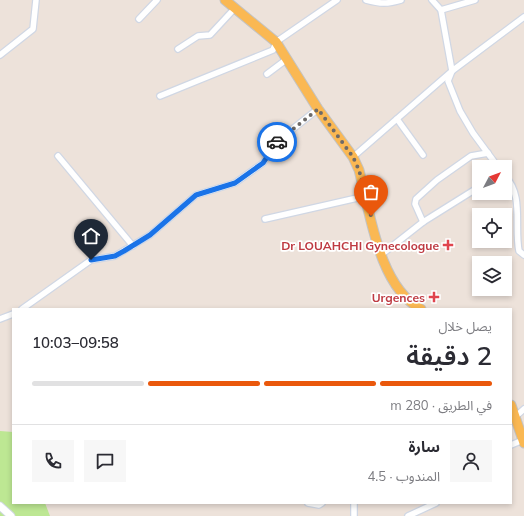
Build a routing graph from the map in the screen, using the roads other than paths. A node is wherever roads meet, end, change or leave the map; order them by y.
1 (36, 0) edge
2 (157, 0) edge
3 (225, 0) edge
4 (337, 0) edge
5 (366, 0) edge
6 (401, 0) edge
7 (432, 0) edge
8 (475, 0) edge
9 (235, 8) junction
10 (441, 10) junction
11 (524, 17) edge
12 (139, 19) dead end
13 (276, 42) junction
14 (178, 49) dead end
15 (0, 55) edge
16 (287, 59) junction
17 (452, 71) junction
18 (267, 74) dead end
19 (160, 96) dead end
20 (318, 109) junction
21 (398, 119) junction
22 (488, 152) junction
23 (58, 156) dead end
24 (423, 156) dead end
25 (353, 157) junction
26 (493, 160) edge
27 (512, 186) edge
28 (472, 191) edge
29 (366, 196) junction
30 (265, 218) dead end
31 (423, 222) junction
32 (133, 246) junction
33 (381, 255) junction
34 (524, 255) edge
35 (23, 308) edge
36 (417, 308) edge
37 (12, 314) edge
38 (0, 319) edge
39 (512, 408) edge
40 (524, 409) edge
41 (515, 417) junction
42 (523, 442) edge
43 (512, 445) edge
44 (354, 504) edge
45 (434, 504) edge
46 (0, 506) edge
47 (11, 516) edge
48 (354, 516) edge
49 (408, 516) edge

1 - 15 street
2 - 12 street
3 - 9 main road
4 - 13 street
5 - 6 street
7 - 10 street
8 - 10 street
9 - 13 main road
9 - 14 street
10 - 17 street
11 - 17 street
13 - 16 main road
13 - 19 street
16 - 18 street
16 - 20 main road
17 - 21 street
17 - 22 street
20 - 25 main road
20 - 32 street
21 - 24 street
21 - 25 street
22 - 26 street
22 - 31 street
23 - 32 street
25 - 29 main road
27 - 34 street
28 - 31 street
29 - 30 street
29 - 33 main road
31 - 33 street
32 - 35 street
33 - 36 main road
37 - 38 street
39 - 41 main road
40 - 41 street
41 - 42 main road
42 - 43 street
44 - 48 street
45 - 49 street
46 - 47 street

